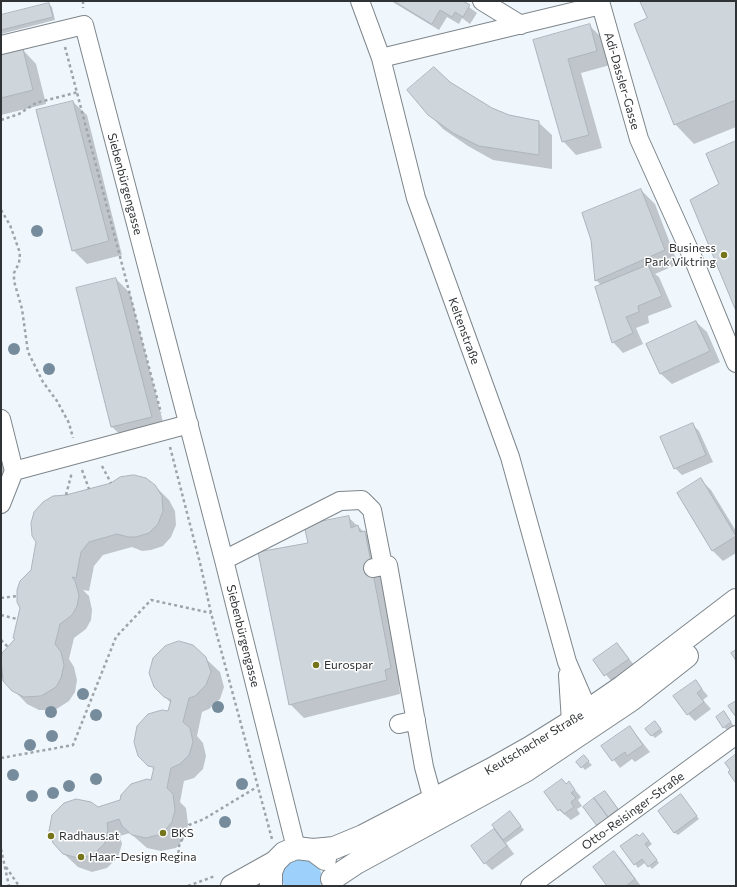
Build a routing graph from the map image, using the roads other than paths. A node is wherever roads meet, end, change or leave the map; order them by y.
1 (360, 1) edge
2 (482, 1) edge
3 (520, 24) junction
4 (1, 45) edge
5 (381, 58) junction
6 (736, 363) edge
7 (1, 419) edge
8 (189, 424) junction
9 (14, 471) junction
10 (1, 504) edge
11 (224, 560) junction
12 (736, 600) edge
13 (736, 616) edge
14 (585, 720) junction
15 (736, 735) edge
16 (427, 803) junction
17 (304, 849) junction
18 (275, 862) junction
19 (331, 882) edge
20 (232, 886) edge
21 (271, 886) edge
22 (530, 886) edge

1 - 5 street, Keltenstraße
2 - 3 street
3 - 5 street, Adi-Dassler-Gasse
3 - 6 street, Adi-Dassler-Gasse
4 - 8 street, Siebenbürgengasse
5 - 14 street, Keltenstraße
7 - 9 street
8 - 9 street
8 - 11 street, Siebenbürgengasse
9 - 10 street
11 - 16 street
11 - 17 street, Siebenbürgengasse
12 - 14 main road, Keutschacher Straße
13 - 14 main road, Keutschacher Straße
14 - 16 main road, Keutschacher Straße
14 - 19 main road, Keutschacher Straße
15 - 22 street, Otto-Reisinger-Straße
16 - 17 main road, Keutschacher Straße
17 - 18 main road, Keutschacher Straße
17 - 19 main road, Keutschacher Straße
18 - 20 main road, Keutschacher Straße
18 - 21 main road

